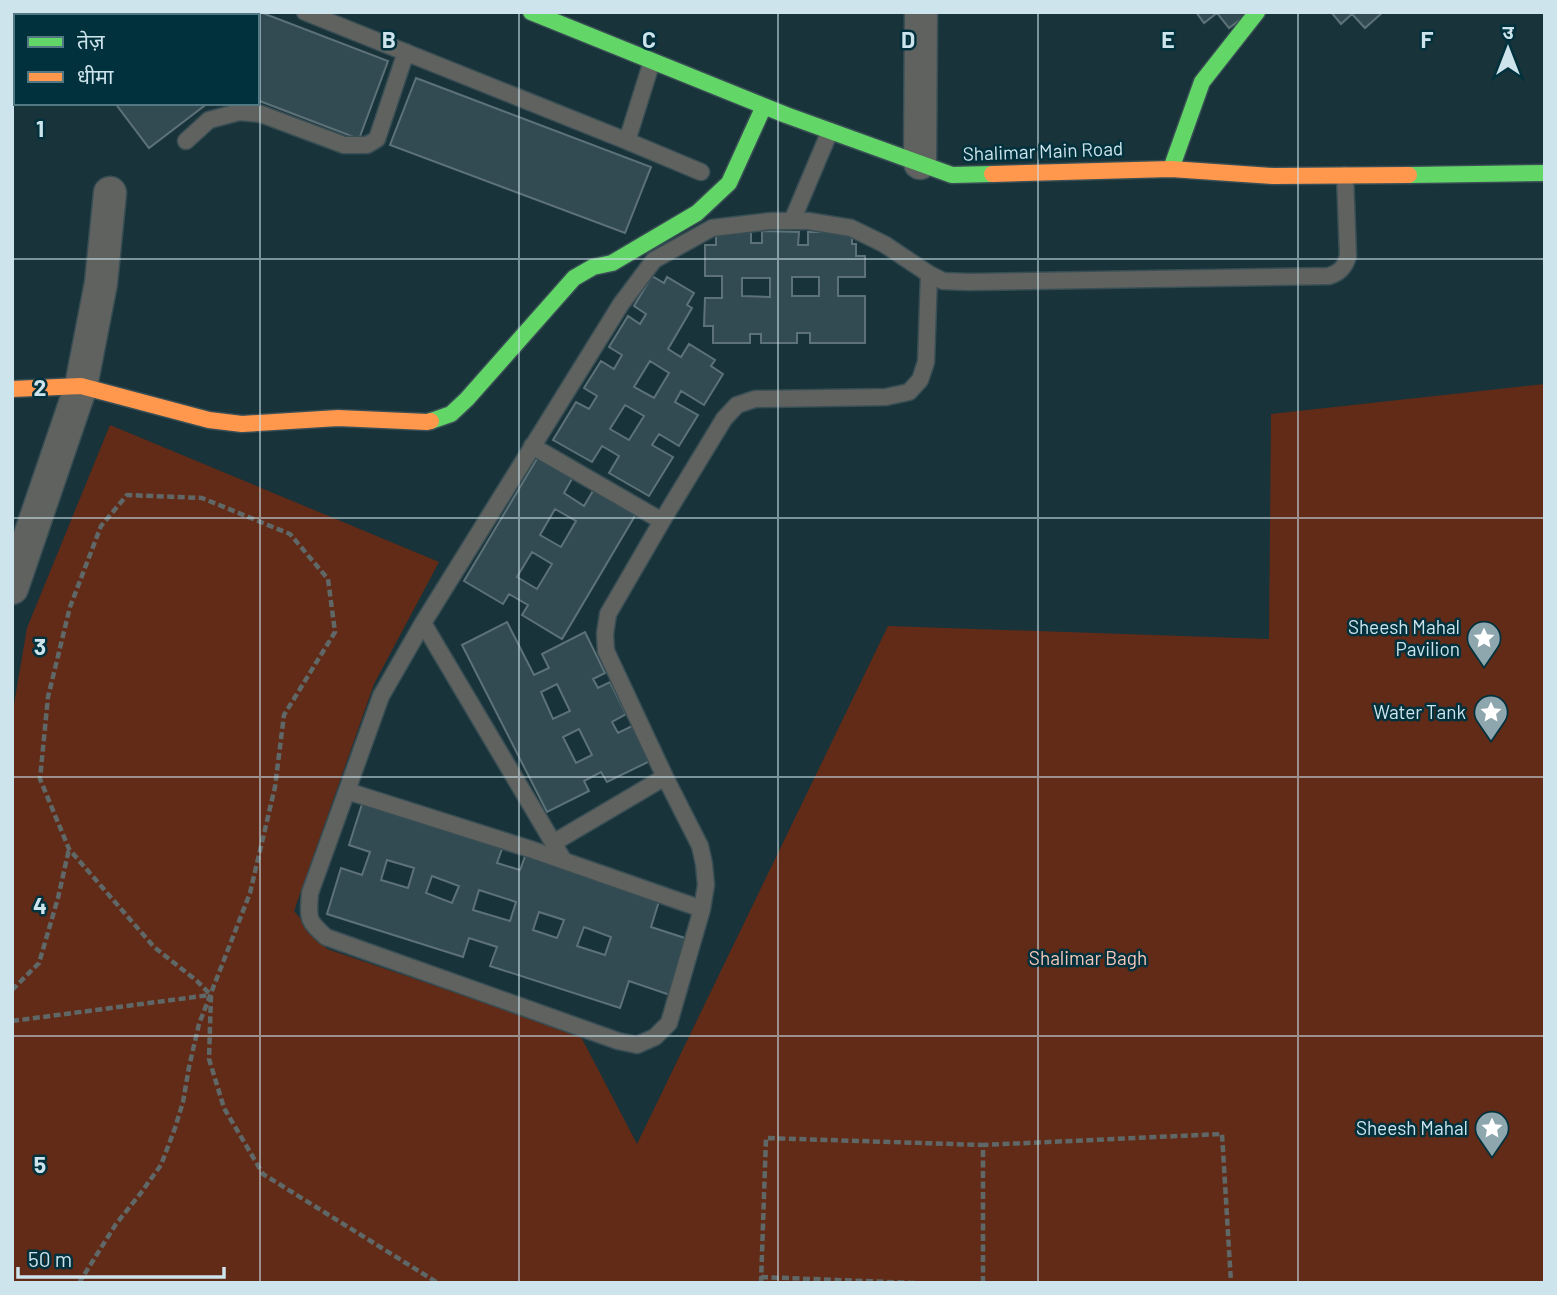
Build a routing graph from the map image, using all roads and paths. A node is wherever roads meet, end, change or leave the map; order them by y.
1 (305, 12) edge
2 (531, 12) edge
3 (921, 12) edge
4 (1257, 12) edge
5 (407, 52) junction
6 (652, 61) junction
7 (764, 106) junction
8 (830, 131) junction
9 (186, 141) dead end
10 (627, 141) junction
11 (920, 163) junction
12 (1171, 169) junction
13 (701, 172) dead end
14 (1545, 173) edge
15 (1345, 175) junction
16 (110, 193) dead end
17 (792, 221) junction
18 (929, 274) junction
19 (81, 386) junction
20 (12, 389) edge
21 (532, 446) junction
22 (662, 521) junction
23 (12, 587) edge
24 (423, 623) junction
25 (665, 777) junction
26 (347, 791) junction
27 (553, 843) junction
28 (69, 849) junction
29 (564, 861) junction
30 (702, 909) junction
31 (12, 990) edge
32 (211, 995) junction
33 (12, 1021) edge
34 (983, 1145) junction
35 (761, 1280) edge
36 (79, 1283) edge
37 (438, 1283) edge
38 (915, 1283) edge
39 (983, 1283) edge
40 (1231, 1283) edge

1 - 5 lane
2 - 6 street, Shalimar Main Road
3 - 11 street
4 - 12 street
5 - 9 lane
5 - 10 lane
6 - 7 street, Shalimar Main Road
6 - 10 lane
7 - 8 street, Shalimar Main Road
7 - 19 street
8 - 11 street, Shalimar Main Road
8 - 17 lane
10 - 13 lane
11 - 12 street, Shalimar Main Road
12 - 15 street, Shalimar Main Road
14 - 15 street, Shalimar Main Road
15 - 18 lane
16 - 19 street
17 - 18 lane
17 - 21 lane
18 - 22 lane
19 - 20 street
19 - 23 street
21 - 22 lane
21 - 24 lane
22 - 25 lane
24 - 26 lane
24 - 27 lane
25 - 27 lane
25 - 30 lane
26 - 29 lane
26 - 30 lane
27 - 29 lane
28 - 31 path
28 - 32 path
28 - 32 path
29 - 30 lane
32 - 33 path
32 - 36 path
32 - 37 path
34 - 35 path
34 - 39 path
34 - 40 path
35 - 38 path

